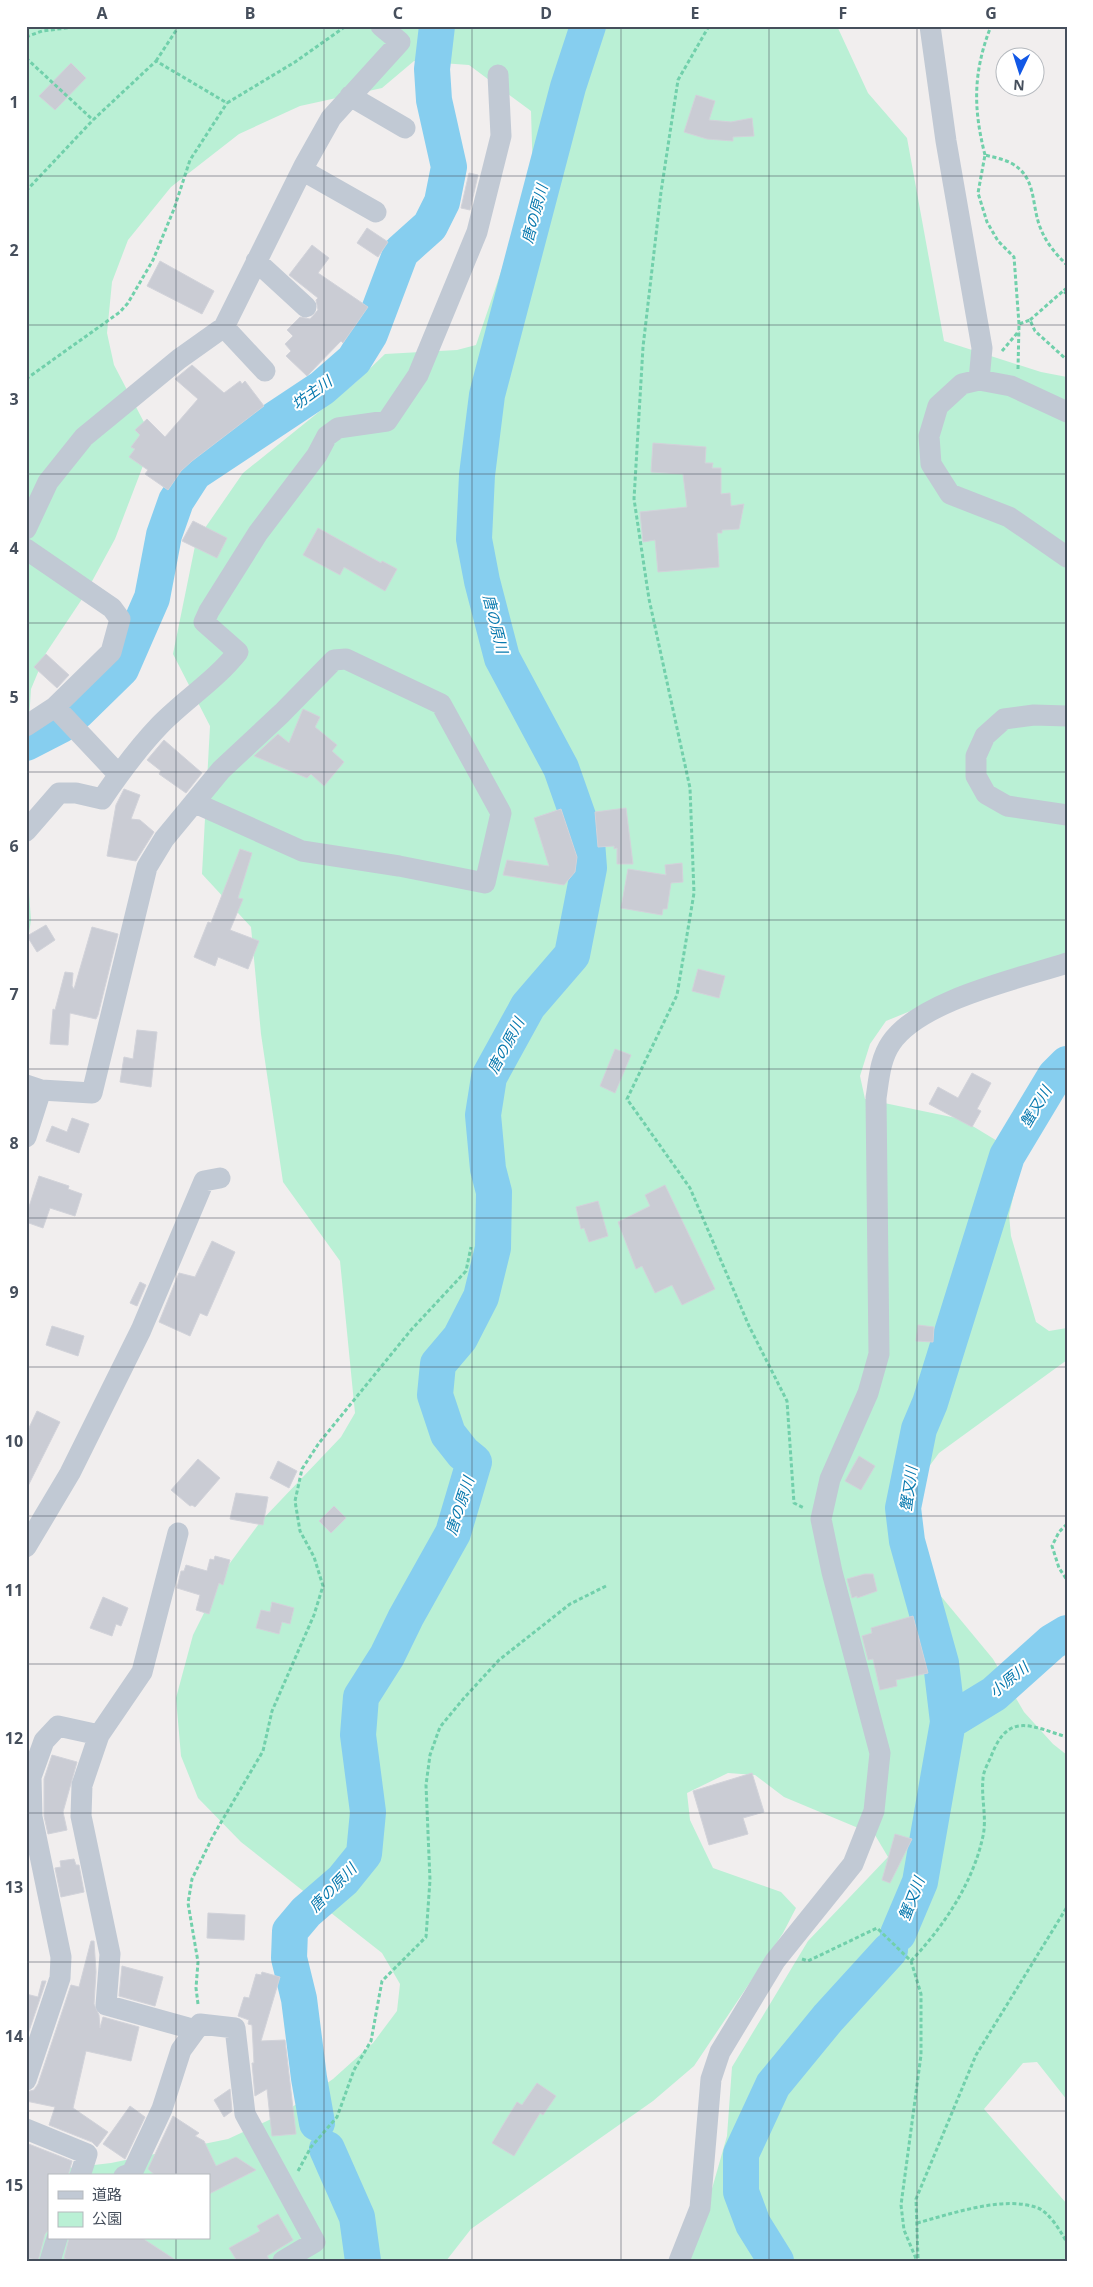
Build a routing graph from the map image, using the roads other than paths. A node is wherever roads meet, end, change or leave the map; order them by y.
1 (381, 26) edge
2 (930, 26) edge
3 (498, 75) dead end
4 (350, 96) junction
5 (405, 128) dead end
6 (302, 170) junction
7 (376, 212) dead end
8 (256, 261) junction
9 (306, 306) dead end
10 (224, 327) junction
11 (265, 371) dead end
12 (979, 380) junction
13 (1067, 412) edge
14 (26, 529) edge
15 (26, 549) edge
16 (1067, 557) edge
17 (55, 707) junction
18 (1067, 716) edge
19 (26, 726) edge
20 (119, 775) junction
21 (195, 804) junction
22 (1067, 815) edge
23 (26, 831) edge
24 (1067, 963) edge
25 (33, 1088) edge
26 (26, 1137) edge
27 (220, 1178) dead end
28 (178, 1533) dead end
29 (26, 1547) edge
30 (99, 1735) junction
31 (198, 2027) junction
32 (26, 2080) edge
33 (26, 2129) edge
34 (81, 2174) edge
35 (129, 2174) edge
36 (56, 2240) edge
37 (50, 2261) edge
38 (283, 2261) edge
39 (679, 2261) edge

1 - 4 street
2 - 12 street
3 - 20 street
4 - 5 street
4 - 6 street
6 - 7 street
6 - 8 street
8 - 9 street
8 - 10 street
10 - 11 street
10 - 14 street
12 - 13 street
12 - 16 street
15 - 17 street
17 - 19 street
17 - 20 street
18 - 22 street
20 - 23 street
21 - 21 street
21 - 25 street
24 - 39 street
25 - 26 street
27 - 29 street
28 - 30 street
30 - 31 street
30 - 32 street
31 - 35 street
31 - 38 street
33 - 34 street
36 - 37 street

